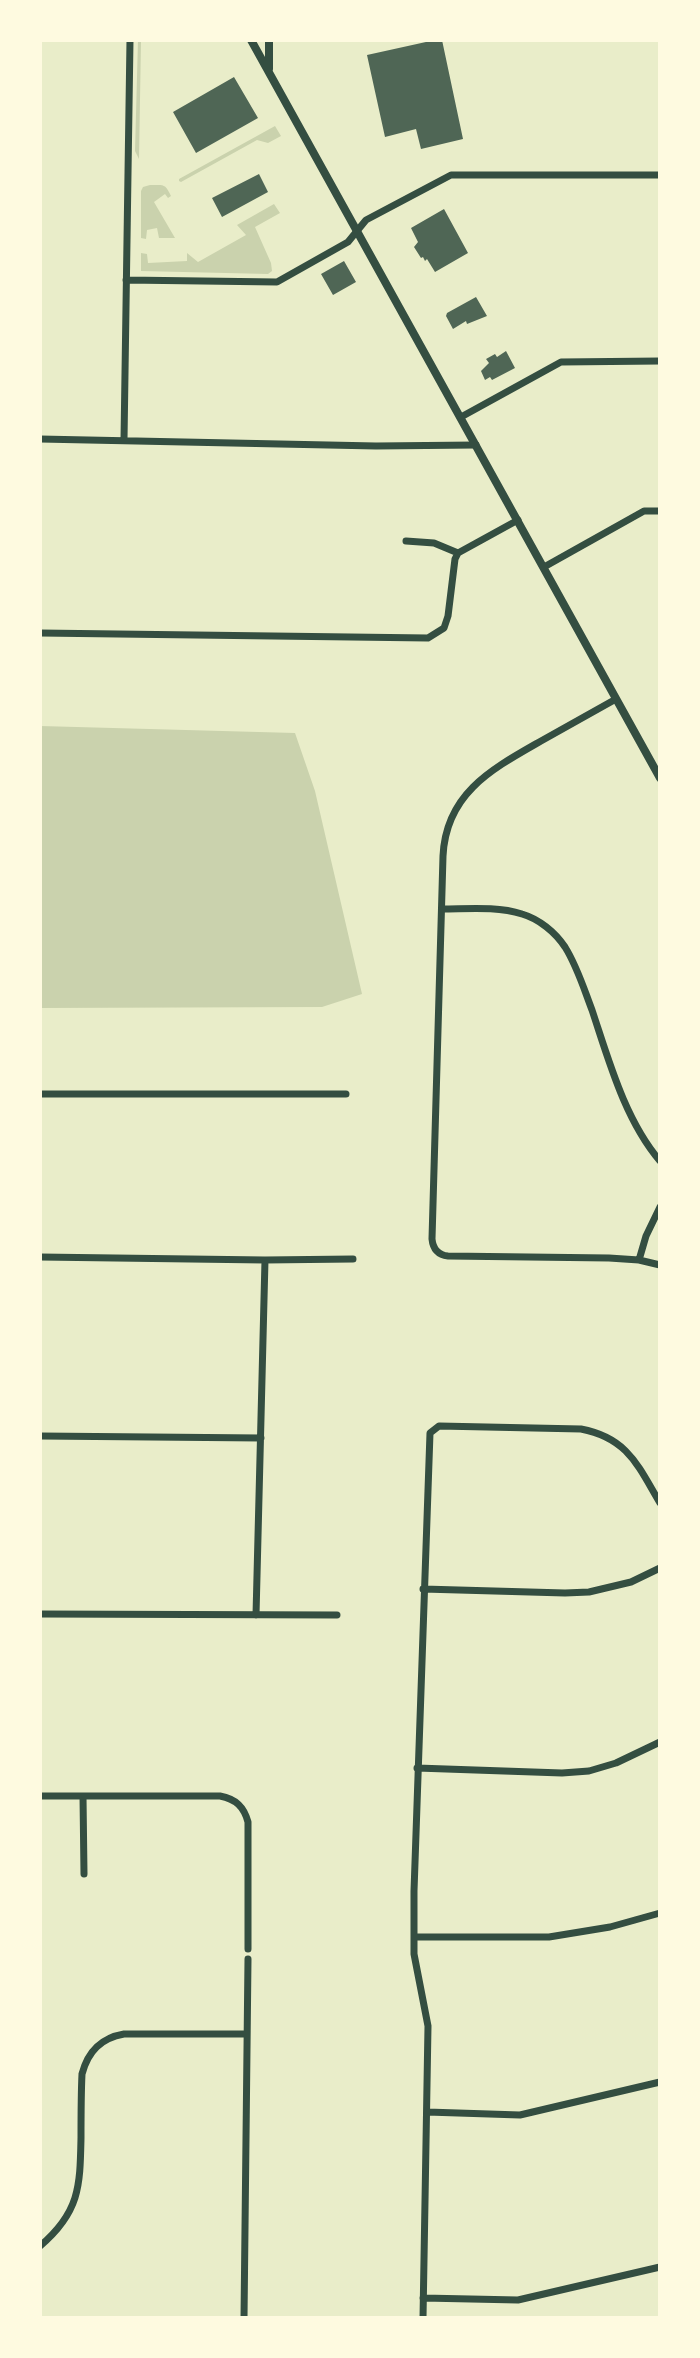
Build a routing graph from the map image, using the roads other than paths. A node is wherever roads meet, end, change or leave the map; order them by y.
1 (130, 40) edge
2 (251, 40) edge
3 (269, 40) edge
4 (270, 70) junction
5 (660, 175) edge
6 (358, 230) junction
7 (126, 280) junction
8 (660, 361) edge
9 (461, 417) junction
10 (40, 439) edge
11 (124, 440) junction
12 (476, 445) junction
13 (660, 511) edge
14 (518, 520) junction
15 (406, 541) dead end
16 (458, 553) junction
17 (544, 567) junction
18 (40, 633) edge
19 (616, 699) junction
20 (660, 778) edge
21 (442, 909) junction
22 (40, 1094) edge
23 (346, 1094) dead end
24 (660, 1161) edge
25 (660, 1207) edge
26 (40, 1257) edge
27 (353, 1259) dead end
28 (265, 1260) junction
29 (639, 1260) junction
30 (660, 1265) edge
31 (40, 1436) edge
32 (261, 1438) junction
33 (660, 1503) edge
34 (660, 1568) edge
35 (423, 1589) junction
36 (40, 1614) edge
37 (256, 1615) junction
38 (337, 1615) dead end
39 (660, 1742) edge
40 (417, 1768) junction
41 (40, 1796) edge
42 (83, 1796) junction
43 (84, 1874) dead end
44 (660, 1913) edge
45 (414, 1937) junction
46 (248, 1949) dead end
47 (248, 1959) dead end
48 (247, 2034) junction
49 (660, 2082) edge
50 (427, 2112) junction
51 (40, 2246) edge
52 (660, 2267) edge
53 (423, 2298) junction
54 (244, 2318) edge
55 (423, 2318) edge

1 - 7 street
2 - 4 street
3 - 4 street
4 - 6 street
5 - 6 street
6 - 7 street
6 - 9 street
7 - 11 street
8 - 9 street
9 - 12 street
10 - 11 street
11 - 12 street
12 - 14 street
13 - 17 street
14 - 16 street
14 - 17 street
15 - 16 street
16 - 18 street
17 - 19 street
19 - 20 street
19 - 21 street
21 - 24 street
21 - 29 street
22 - 23 street
25 - 29 street
26 - 28 street
27 - 28 street
28 - 32 street
29 - 30 street
31 - 32 street
32 - 37 street
33 - 35 street
34 - 35 street
35 - 40 street
36 - 37 street
37 - 38 street
39 - 40 street
40 - 45 street
41 - 42 street
42 - 43 street
42 - 46 street
44 - 45 street
45 - 50 street
47 - 48 street
48 - 51 street
48 - 54 street
49 - 50 street
50 - 53 street
52 - 53 street
53 - 55 street

